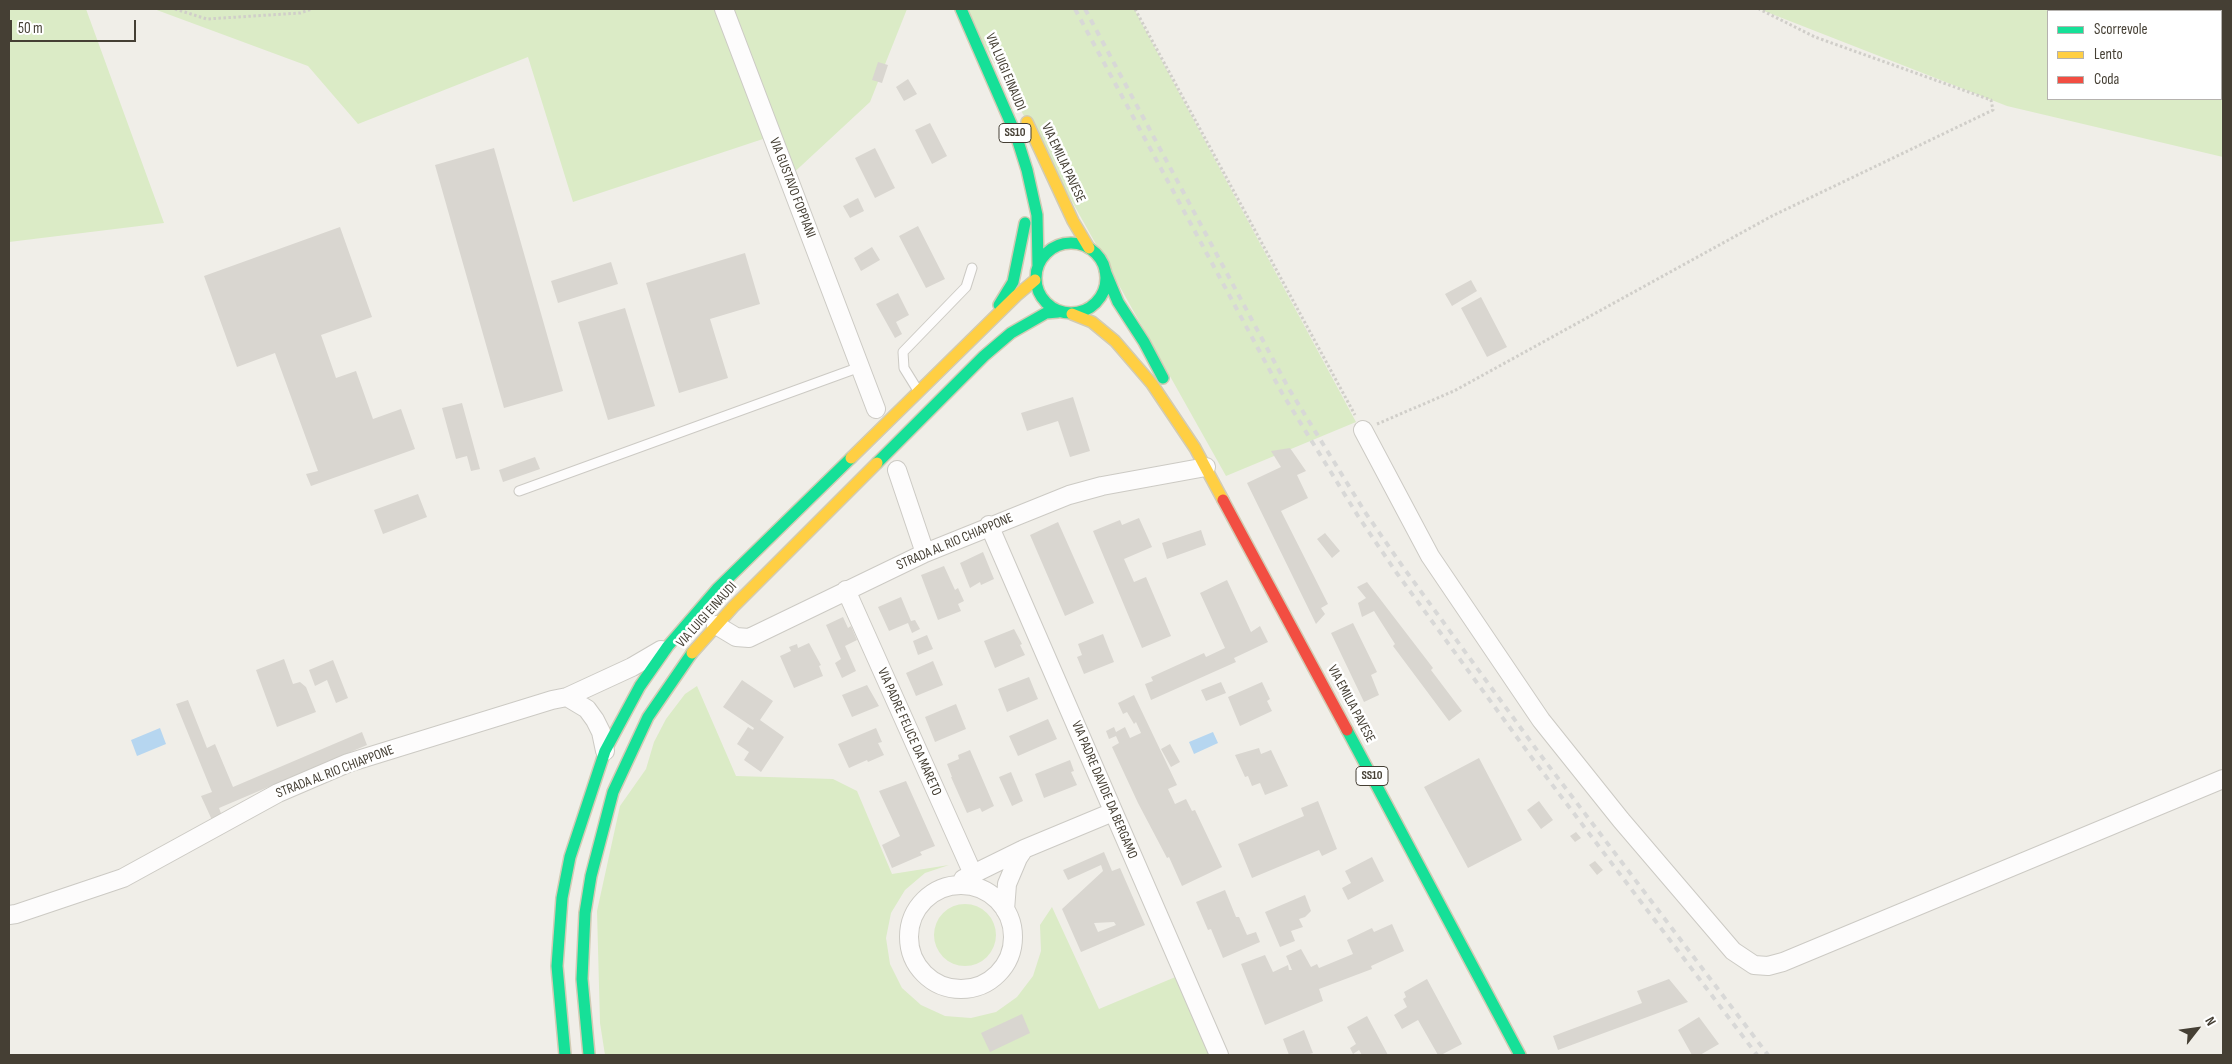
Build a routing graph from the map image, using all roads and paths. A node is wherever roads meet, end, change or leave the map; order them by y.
1 (175, 9) edge
2 (312, 9) edge
3 (724, 9) edge
4 (961, 9) edge
5 (972, 9) edge
6 (1135, 9) edge
7 (1759, 9) edge
8 (985, 36) dead end
9 (1020, 107) dead end
10 (1013, 128) junction
11 (1089, 248) junction
12 (1038, 266) junction
13 (972, 268) dead end
14 (1105, 270) junction
15 (1035, 280) junction
16 (1058, 312) junction
17 (1072, 314) junction
18 (994, 318) junction
19 (860, 367) junction
20 (919, 391) junction
21 (876, 409) dead end
22 (1363, 430) junction
23 (1195, 448) junction
24 (1206, 467) junction
25 (896, 470) dead end
26 (519, 491) dead end
27 (989, 525) junction
28 (925, 553) junction
29 (846, 590) junction
30 (716, 625) junction
31 (668, 646) junction
32 (567, 697) junction
33 (604, 751) junction
34 (2223, 779) edge
35 (1113, 812) junction
36 (1024, 850) junction
37 (972, 874) junction
38 (951, 886) junction
39 (1005, 910) junction
40 (9, 914) edge
41 (565, 1055) edge
42 (590, 1055) edge
43 (1219, 1055) edge
44 (1520, 1055) edge

1 - 2 path
3 - 19 street, VIA GUSTAVO FOPPIANI
4 - 10 main road, VIA LUIGI EINAUDI / SS10
5 - 8 main road
6 - 22 path
7 - 22 path
9 - 11 main road, VIA EMILIA PAVESE / SS10
10 - 12 main road, VIA LUIGI EINAUDI / SS10
10 - 18 main road
11 - 12 main road
11 - 14 main road, SS10
12 - 15 main road, SS10
13 - 20 lane
14 - 17 main road
14 - 23 main road, VIA EMILIA PAVESE / SS10
15 - 16 main road
15 - 18 main road, VIA LUIGI EINAUDI
16 - 17 main road, SS10
16 - 30 main road, VIA LUIGI EINAUDI
17 - 23 main road, VIA EMILIA PAVESE / SS10
18 - 20 main road, VIA LUIGI EINAUDI
19 - 21 street, VIA GUSTAVO FOPPIANI
19 - 26 lane
20 - 31 main road, VIA LUIGI EINAUDI
22 - 34 street
23 - 24 main road, VIA EMILIA PAVESE / SS10
24 - 27 street, STRADA AL RIO CHIAPPONE
24 - 44 main road, VIA EMILIA PAVESE / SS10
25 - 28 street
27 - 28 street, STRADA AL RIO CHIAPPONE
27 - 35 street, VIA PADRE DAVIDE DA BERGAMO
28 - 29 street, STRADA AL RIO CHIAPPONE
29 - 30 street, STRADA AL RIO CHIAPPONE
29 - 37 street, VIA PADRE FELICE DA MARETO
30 - 42 main road, VIA LUIGI EINAUDI
31 - 32 street, STRADA AL RIO CHIAPPONE
31 - 33 main road, VIA LUIGI EINAUDI
32 - 33 street
32 - 40 street, STRADA AL RIO CHIAPPONE
33 - 41 main road, VIA LUIGI EINAUDI
35 - 36 street
35 - 43 street, VIA PADRE DAVIDE DA BERGAMO
36 - 37 street
36 - 39 street
37 - 38 street
38 - 39 street
38 - 39 street

